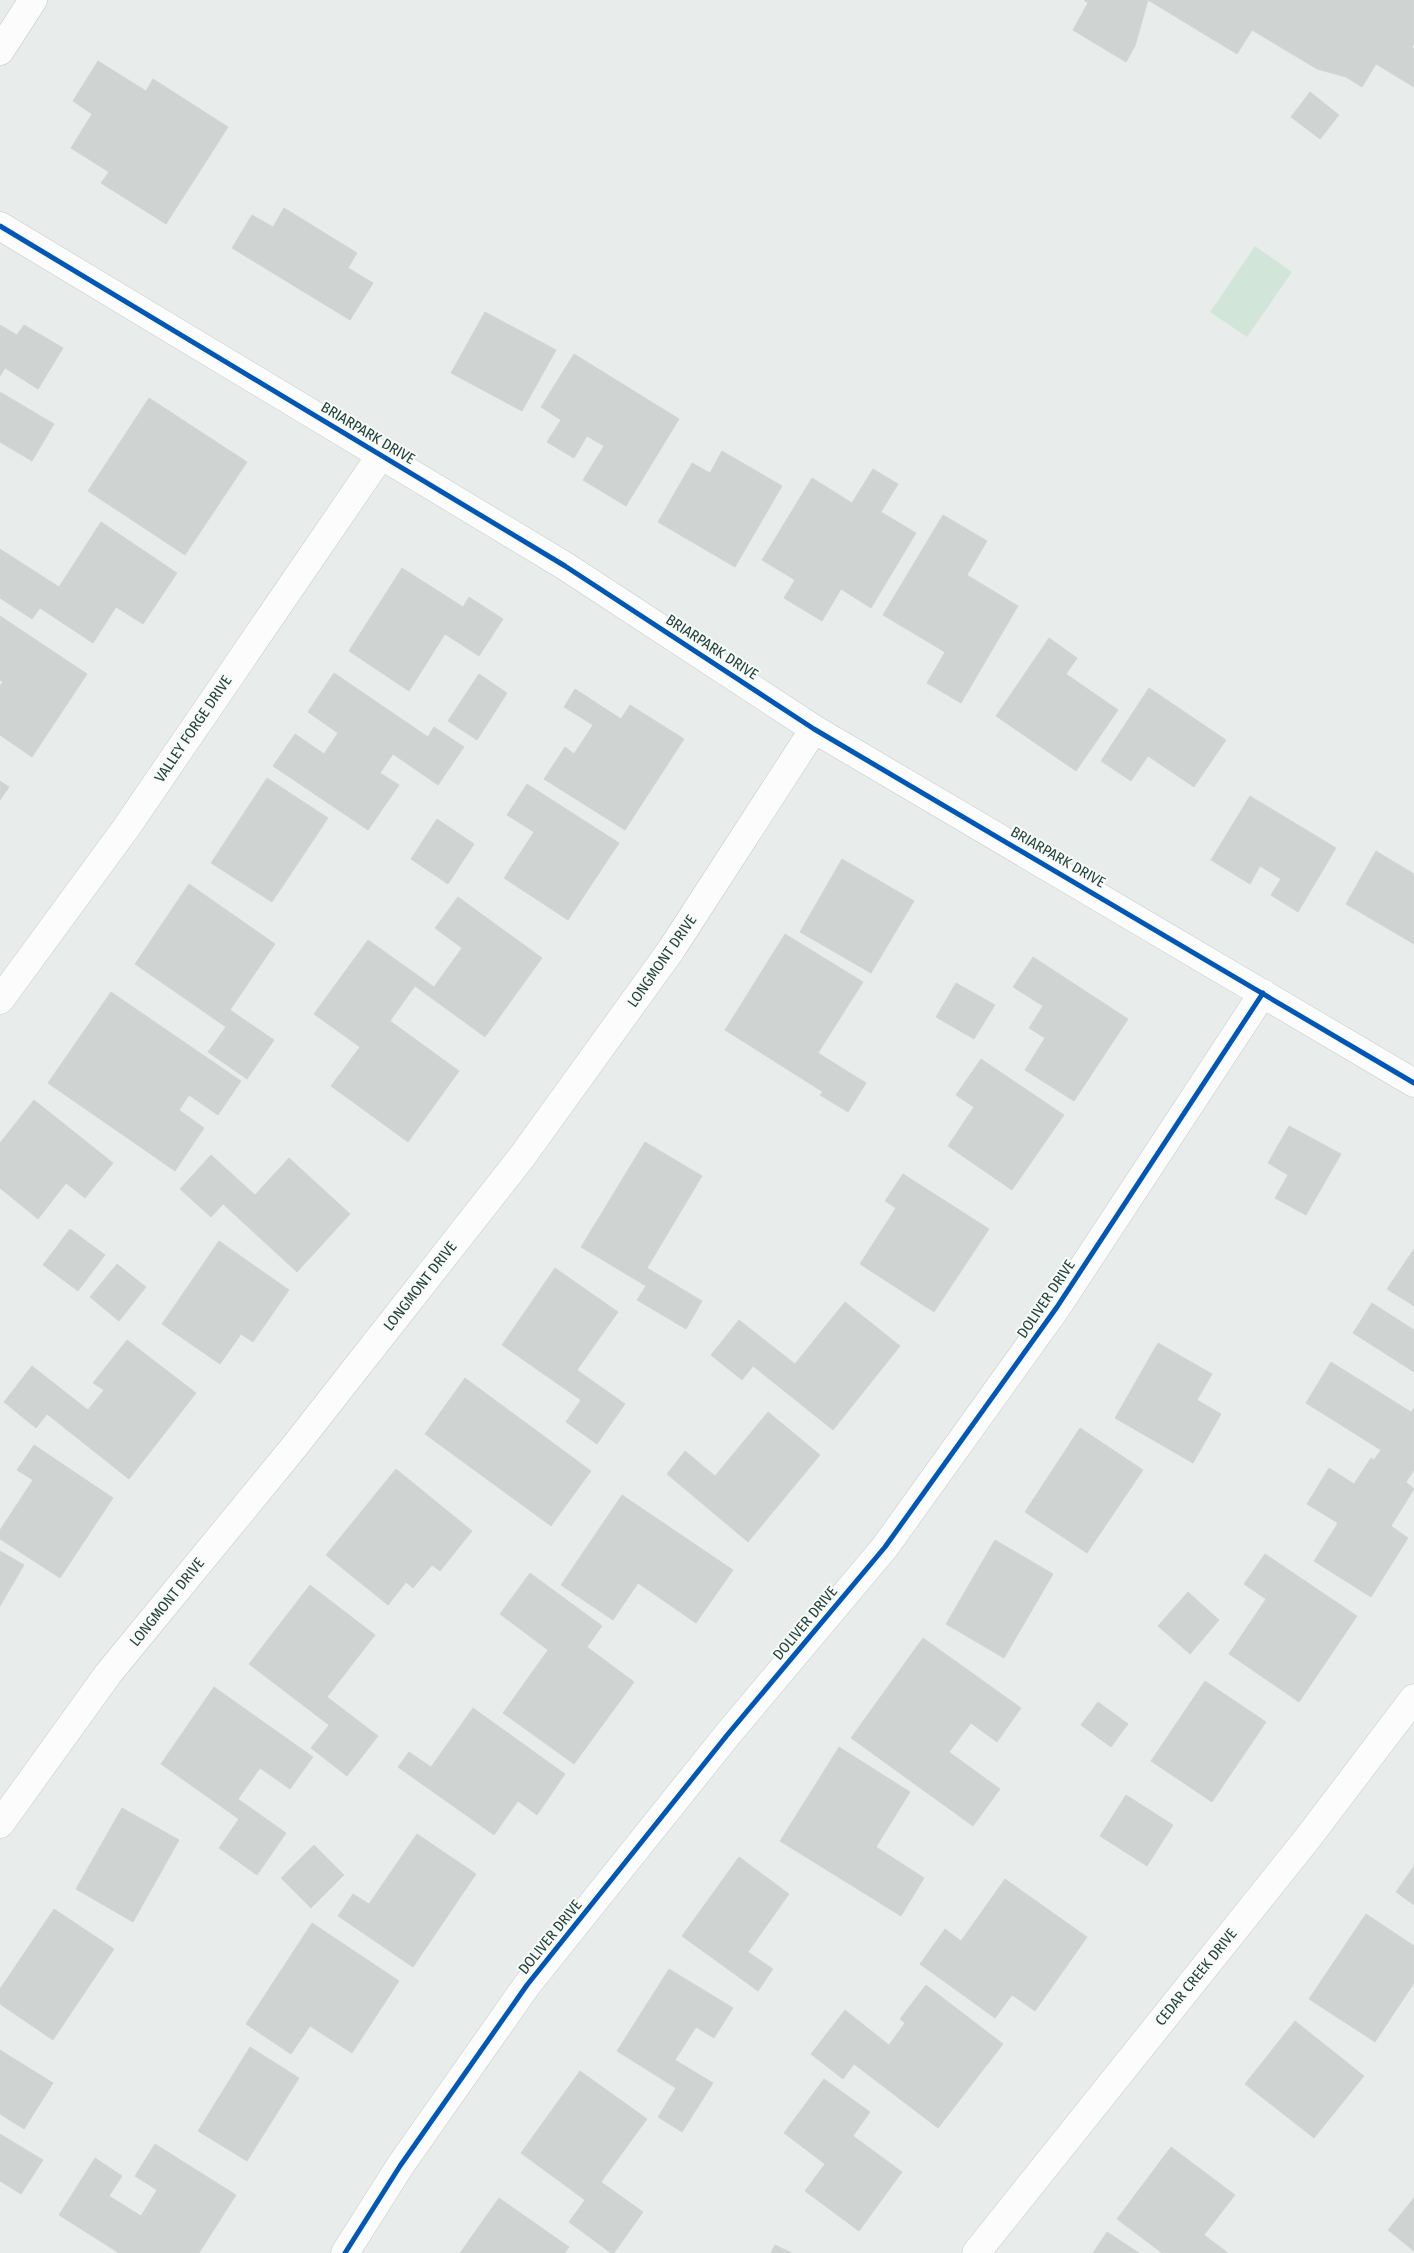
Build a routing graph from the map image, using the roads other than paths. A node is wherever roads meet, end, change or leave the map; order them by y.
1 (32, 0) edge
2 (0, 52) edge
3 (0, 226) edge
4 (380, 455) junction
5 (814, 728) junction
6 (1263, 993) junction
7 (0, 1000) edge
8 (1414, 1083) edge
9 (1414, 1698) edge
10 (0, 1824) edge
11 (345, 2253) edge
12 (976, 2253) edge

1 - 2 street
3 - 4 street, BRIARPARK DRIVE
4 - 5 street, BRIARPARK DRIVE
4 - 7 street, VALLEY FORGE DRIVE
5 - 6 street, BRIARPARK DRIVE
5 - 10 street, LONGMONT DRIVE
6 - 8 street, BRIARPARK DRIVE
6 - 11 street, DOLIVER DRIVE
9 - 12 street, CEDAR CREEK DRIVE

